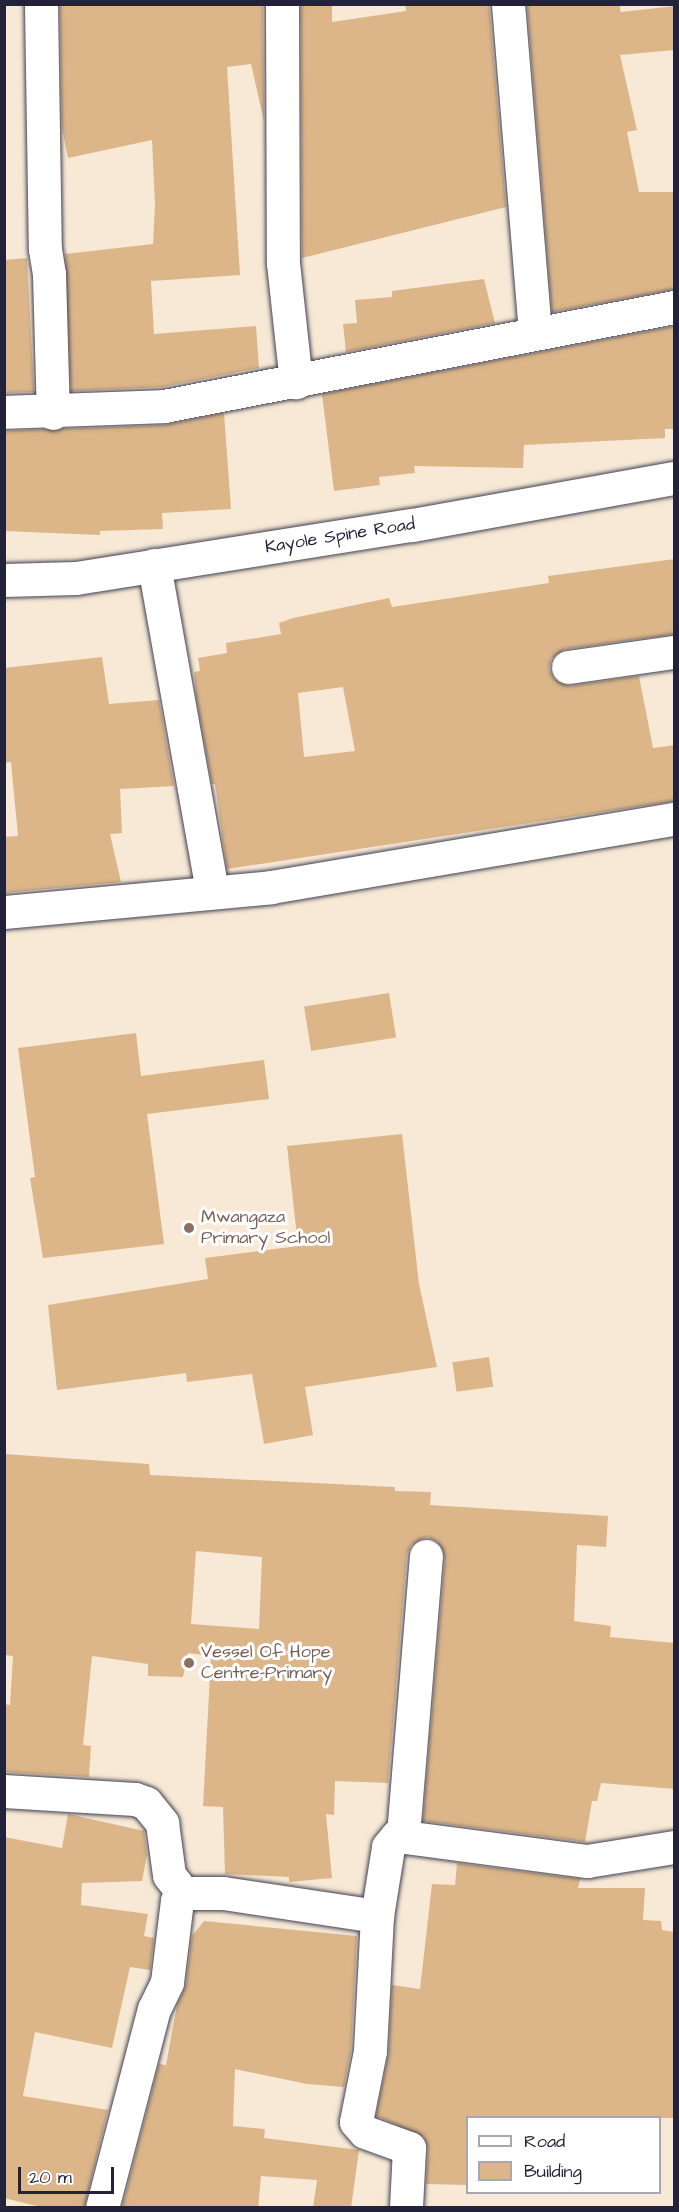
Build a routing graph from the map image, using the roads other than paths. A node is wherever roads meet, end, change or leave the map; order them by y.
1 (41, 4) edge
2 (282, 4) edge
3 (508, 4) edge
4 (675, 307) edge
5 (535, 332) junction
6 (296, 382) junction
7 (4, 412) edge
8 (52, 413) junction
9 (675, 478) edge
10 (154, 565) junction
11 (4, 580) edge
12 (675, 652) edge
13 (568, 667) dead end
14 (675, 819) edge
15 (212, 892) junction
16 (4, 912) edge
17 (426, 1556) dead end
18 (4, 1791) edge
19 (403, 1835) junction
20 (675, 1847) edge
21 (183, 1893) junction
22 (377, 1916) junction
23 (102, 2208) edge
24 (406, 2208) edge

1 - 8 street
2 - 6 street
3 - 5 street
4 - 5 street
5 - 6 street
6 - 8 street
7 - 8 street
9 - 10 street, Kayole Spine Road
10 - 11 street, Kayole Spine Road
10 - 15 street
12 - 13 street
14 - 15 street
15 - 16 street
17 - 19 street
18 - 21 street
19 - 20 street
19 - 22 street
21 - 22 street
21 - 23 street
22 - 24 street

